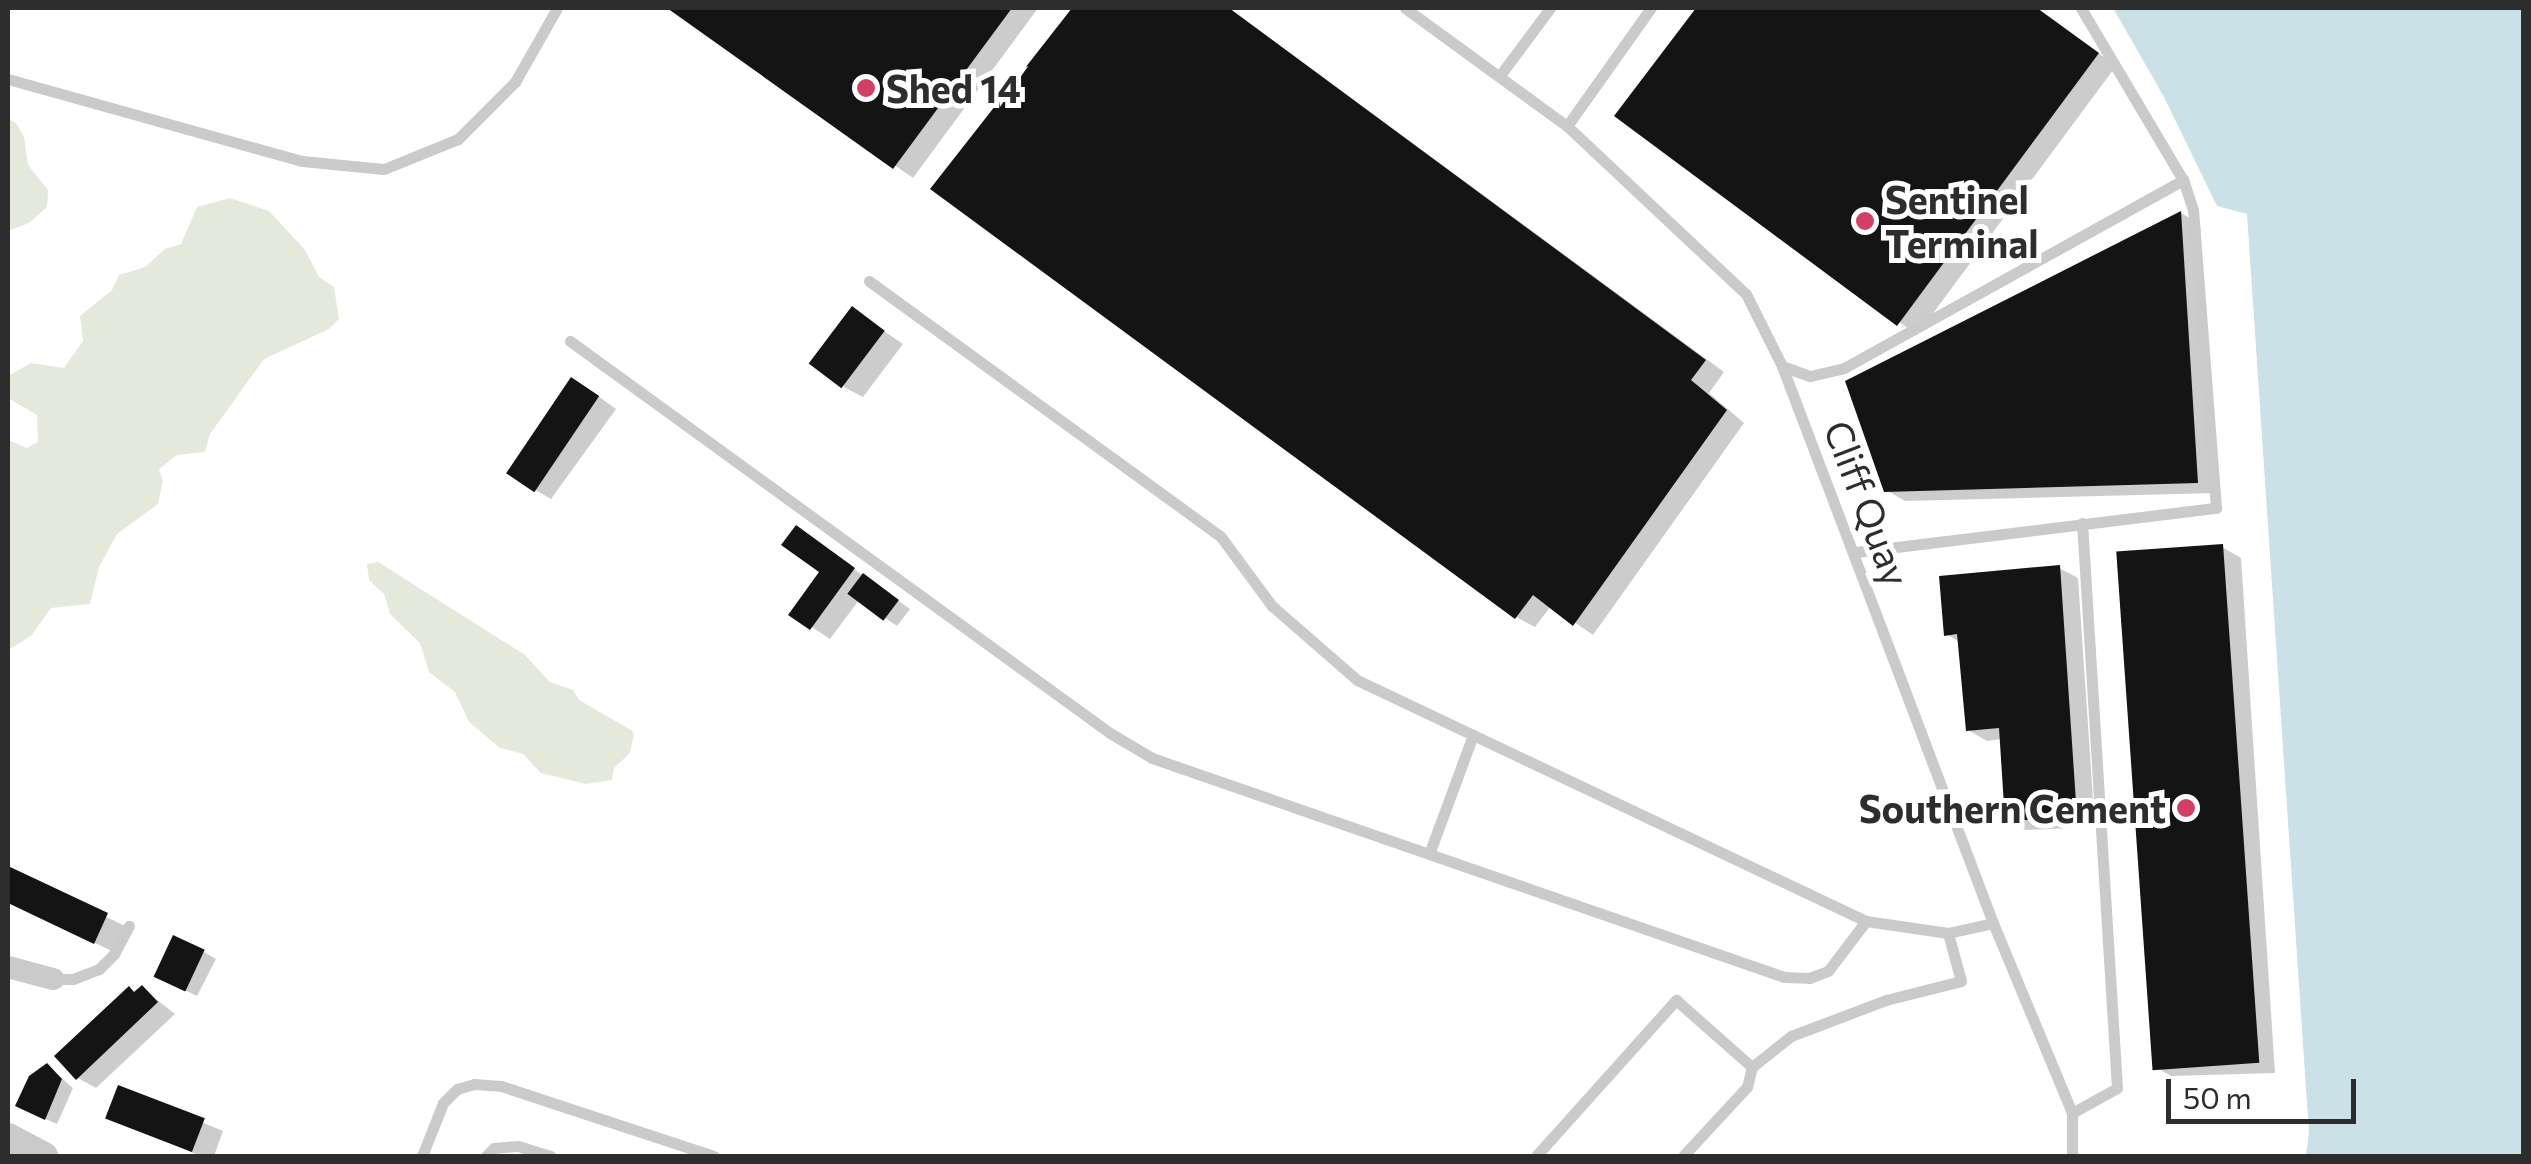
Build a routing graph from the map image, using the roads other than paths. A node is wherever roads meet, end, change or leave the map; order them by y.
1 (557, 8) edge
2 (1405, 8) edge
3 (1550, 8) edge
4 (1651, 8) edge
5 (2081, 8) edge
6 (1502, 74) junction
7 (8, 78) edge
8 (1567, 126) junction
9 (2184, 180) junction
10 (869, 281) dead end
11 (570, 340) dead end
12 (1782, 366) junction
13 (2082, 523) junction
14 (1856, 552) junction
15 (1473, 735) junction
16 (1430, 854) junction
17 (1866, 921) junction
18 (1994, 923) junction
19 (129, 926) dead end
20 (1948, 932) junction
21 (8, 967) edge
22 (53, 979) joint
23 (1752, 1067) junction
24 (2072, 1113) junction
25 (8, 1137) edge
26 (44, 1156) edge
27 (422, 1156) edge
28 (486, 1156) edge
29 (552, 1156) edge
30 (714, 1156) edge
31 (1536, 1156) edge
32 (1683, 1156) edge
33 (2072, 1156) edge

1 - 7 lane
2 - 6 lane, Cliff Quay
3 - 6 lane
4 - 8 lane
5 - 9 lane
6 - 8 lane, Cliff Quay
8 - 12 lane, Cliff Quay
9 - 12 lane
9 - 13 lane
10 - 15 lane
11 - 16 lane
12 - 14 lane, Cliff Quay
13 - 14 lane
13 - 24 lane
14 - 18 lane, Cliff Quay
15 - 16 lane
15 - 17 lane
16 - 17 lane
17 - 20 lane
18 - 20 lane
18 - 24 lane, Cliff Quay
19 - 22 lane
20 - 23 lane
21 - 22 street
23 - 31 lane
23 - 32 lane
24 - 33 lane, Cliff Quay
25 - 26 street
27 - 30 lane
28 - 29 lane

